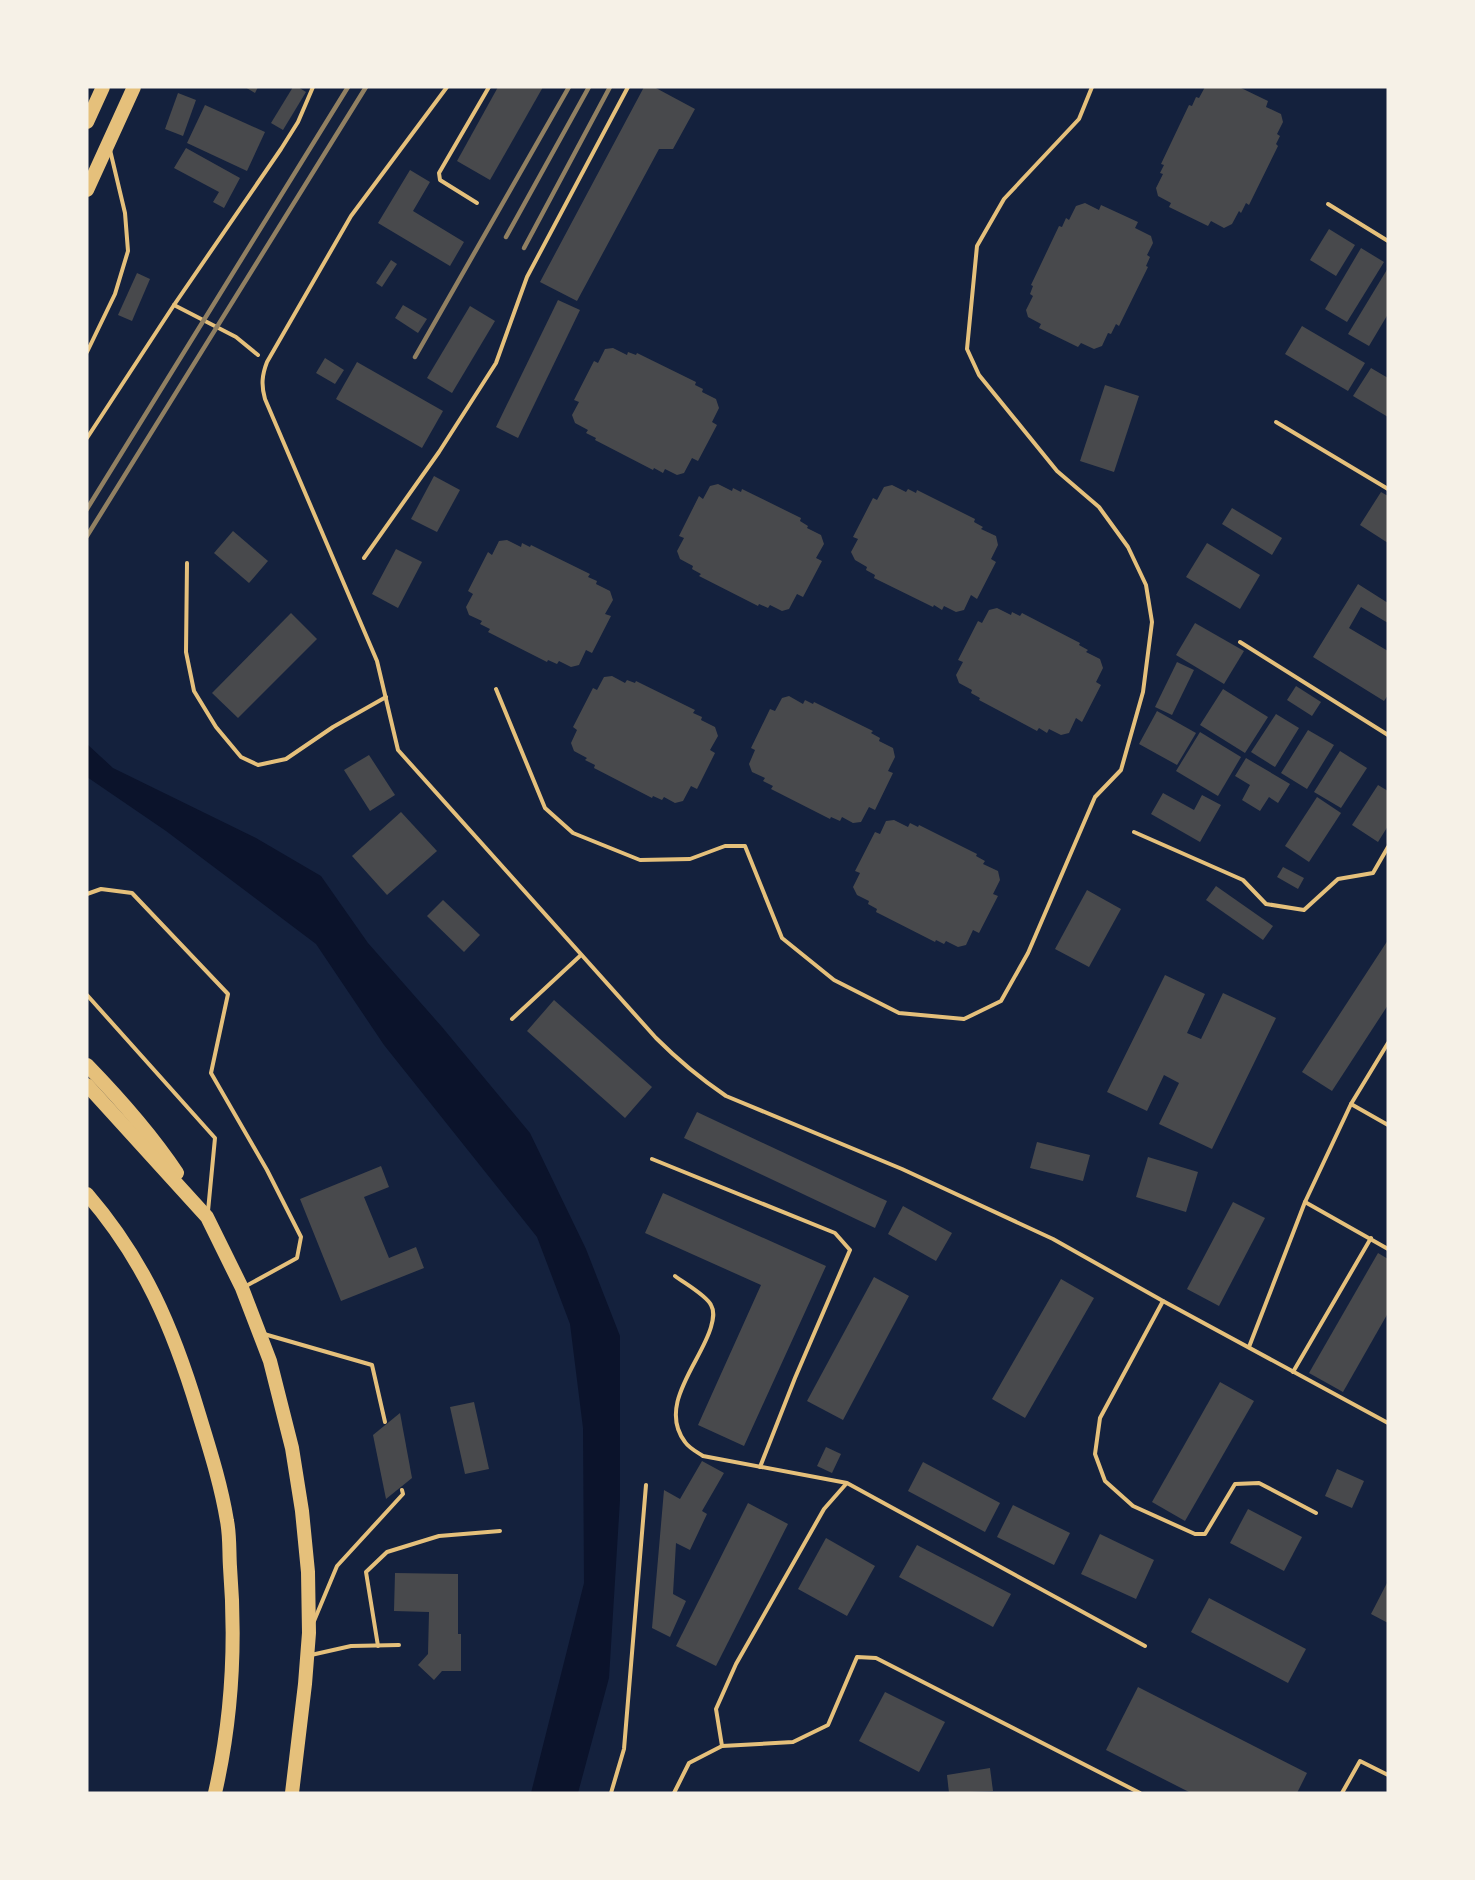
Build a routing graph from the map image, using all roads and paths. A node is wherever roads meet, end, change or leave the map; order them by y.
1 (103, 87) edge
2 (134, 87) edge
3 (313, 87) edge
4 (447, 87) edge
5 (489, 87) edge
6 (628, 87) edge
7 (1092, 87) edge
8 (87, 122) edge
9 (108, 142) junction
10 (87, 190) edge
11 (477, 203) dead end
12 (1328, 204) dead end
13 (1388, 241) edge
14 (174, 305) junction
15 (87, 352) edge
16 (267, 362) junction
17 (1276, 422) dead end
18 (87, 438) edge
19 (1388, 489) edge
20 (364, 558) dead end
21 (187, 563) dead end
22 (1240, 642) dead end
23 (496, 689) dead end
24 (386, 697) junction
25 (1388, 735) edge
26 (1134, 832) dead end
27 (1388, 847) edge
28 (87, 894) edge
29 (581, 955) junction
30 (87, 995) edge
31 (512, 1020) dead end
32 (1388, 1044) edge
33 (87, 1065) edge
34 (87, 1085) edge
35 (1351, 1104) junction
36 (1388, 1125) edge
37 (652, 1159) dead end
38 (87, 1194) edge
39 (1305, 1202) junction
40 (207, 1217) junction
41 (1371, 1239) junction
42 (1388, 1249) edge
43 (675, 1276) dead end
44 (242, 1288) junction
45 (1163, 1301) junction
46 (260, 1333) junction
47 (1249, 1347) junction
48 (1293, 1372) junction
49 (385, 1422) dead end
50 (1388, 1423) edge
51 (760, 1467) junction
52 (847, 1483) junction
53 (646, 1485) dead end
54 (402, 1490) dead end
55 (1316, 1513) dead end
56 (501, 1531) dead end
57 (309, 1633) junction
58 (399, 1645) dead end
59 (378, 1646) junction
60 (1145, 1646) dead end
61 (307, 1656) junction
62 (722, 1746) junction
63 (1388, 1775) edge
64 (215, 1793) edge
65 (292, 1793) edge
66 (610, 1793) edge
67 (674, 1793) edge
68 (1140, 1793) edge
69 (1342, 1793) edge

1 - 8 main road
2 - 9 main road
3 - 14 path
4 - 16 lane
5 - 11 lane
6 - 20 lane
7 - 23 lane
9 - 10 main road
9 - 15 lane
12 - 13 lane
14 - 16 path
14 - 18 path
16 - 24 lane
17 - 19 lane
21 - 24 lane
22 - 25 lane
24 - 29 lane
26 - 27 lane
28 - 44 lane
29 - 31 lane
29 - 45 lane
30 - 40 lane
32 - 35 lane
33 - 40 main road
34 - 40 main road
35 - 36 lane
35 - 39 lane
37 - 51 lane
38 - 64 main road
39 - 41 lane
39 - 47 lane
40 - 44 main road
41 - 42 lane
41 - 48 lane
43 - 51 lane
44 - 46 main road
45 - 47 lane
45 - 55 lane
46 - 49 lane
46 - 57 main road
47 - 48 lane
48 - 50 lane
51 - 52 lane
52 - 60 lane
52 - 62 lane
53 - 66 lane
54 - 57 lane
56 - 59 lane
57 - 61 main road
58 - 59 lane
59 - 61 lane
61 - 65 main road
62 - 67 lane
62 - 68 lane
63 - 69 lane

